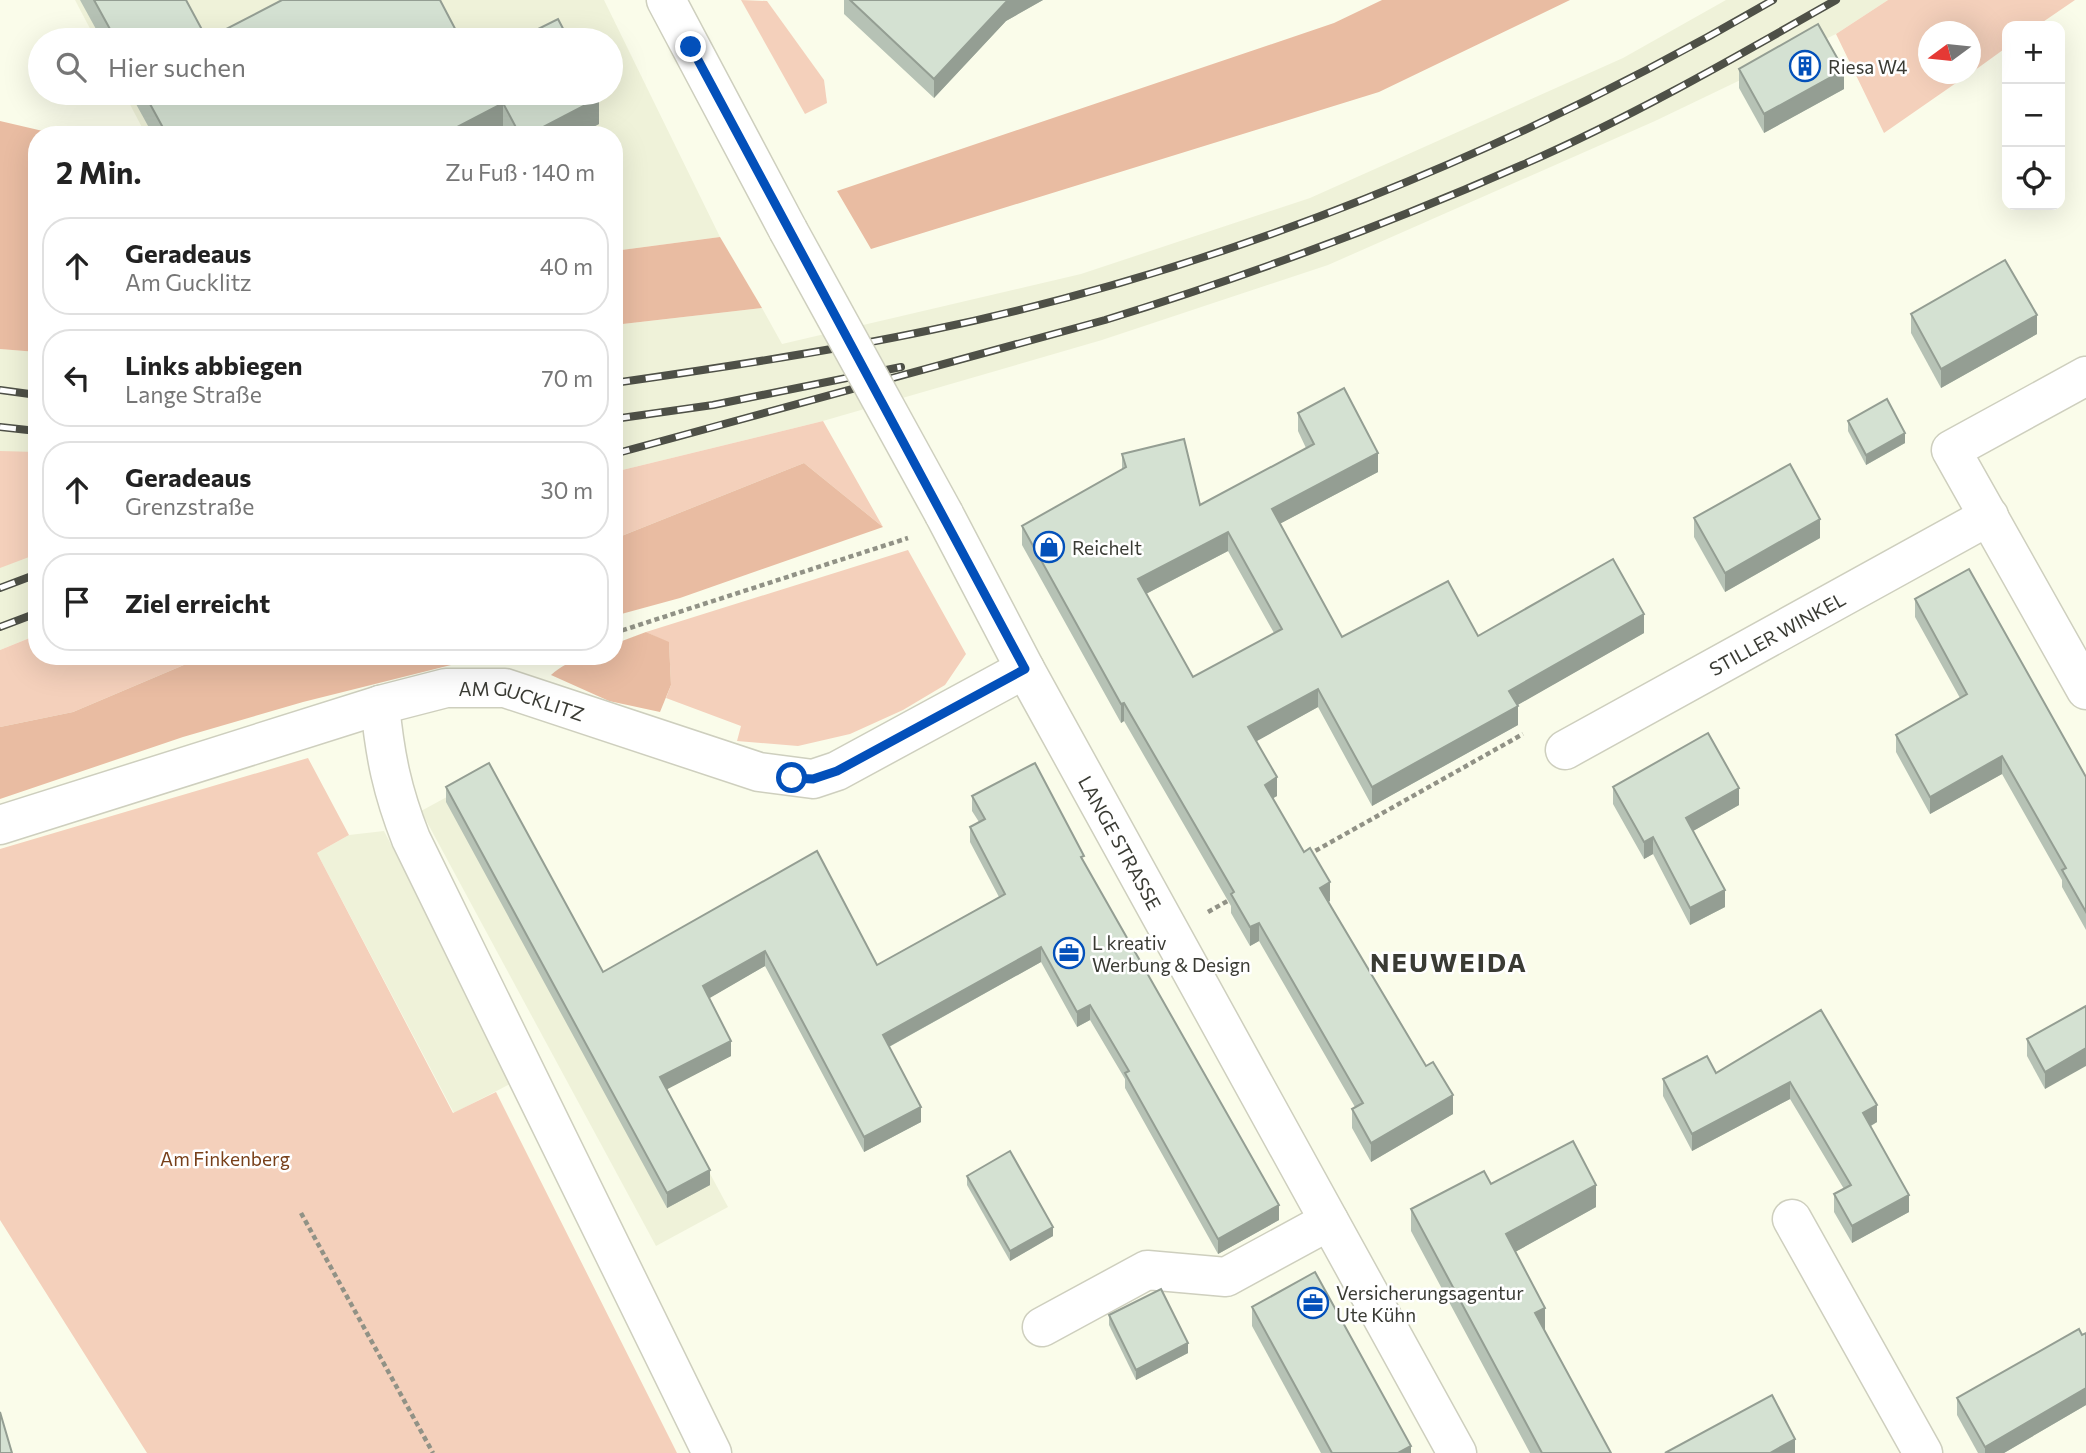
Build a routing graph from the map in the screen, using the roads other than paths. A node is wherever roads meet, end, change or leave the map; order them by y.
1 (666, 0) edge
2 (2086, 376) edge
3 (1989, 516) junction
4 (1025, 669) junction
5 (2086, 690) edge
6 (380, 705) junction
7 (1565, 750) road end
8 (0, 825) edge
9 (1792, 1219) dead end
10 (1329, 1221) junction
11 (1042, 1326) dead end
12 (712, 1453) edge
13 (1457, 1453) edge
14 (1923, 1453) edge

1 - 4 street, LANGE STRASSE, bridge
2 - 3 street
3 - 5 street
3 - 7 street, STILLER WINKEL
4 - 6 street, AM GUCKLITZ
4 - 10 street, LANGE STRASSE
6 - 8 street, AM GUCKLITZ
6 - 12 street
9 - 14 street
10 - 11 street
10 - 13 street, LANGE STRASSE

